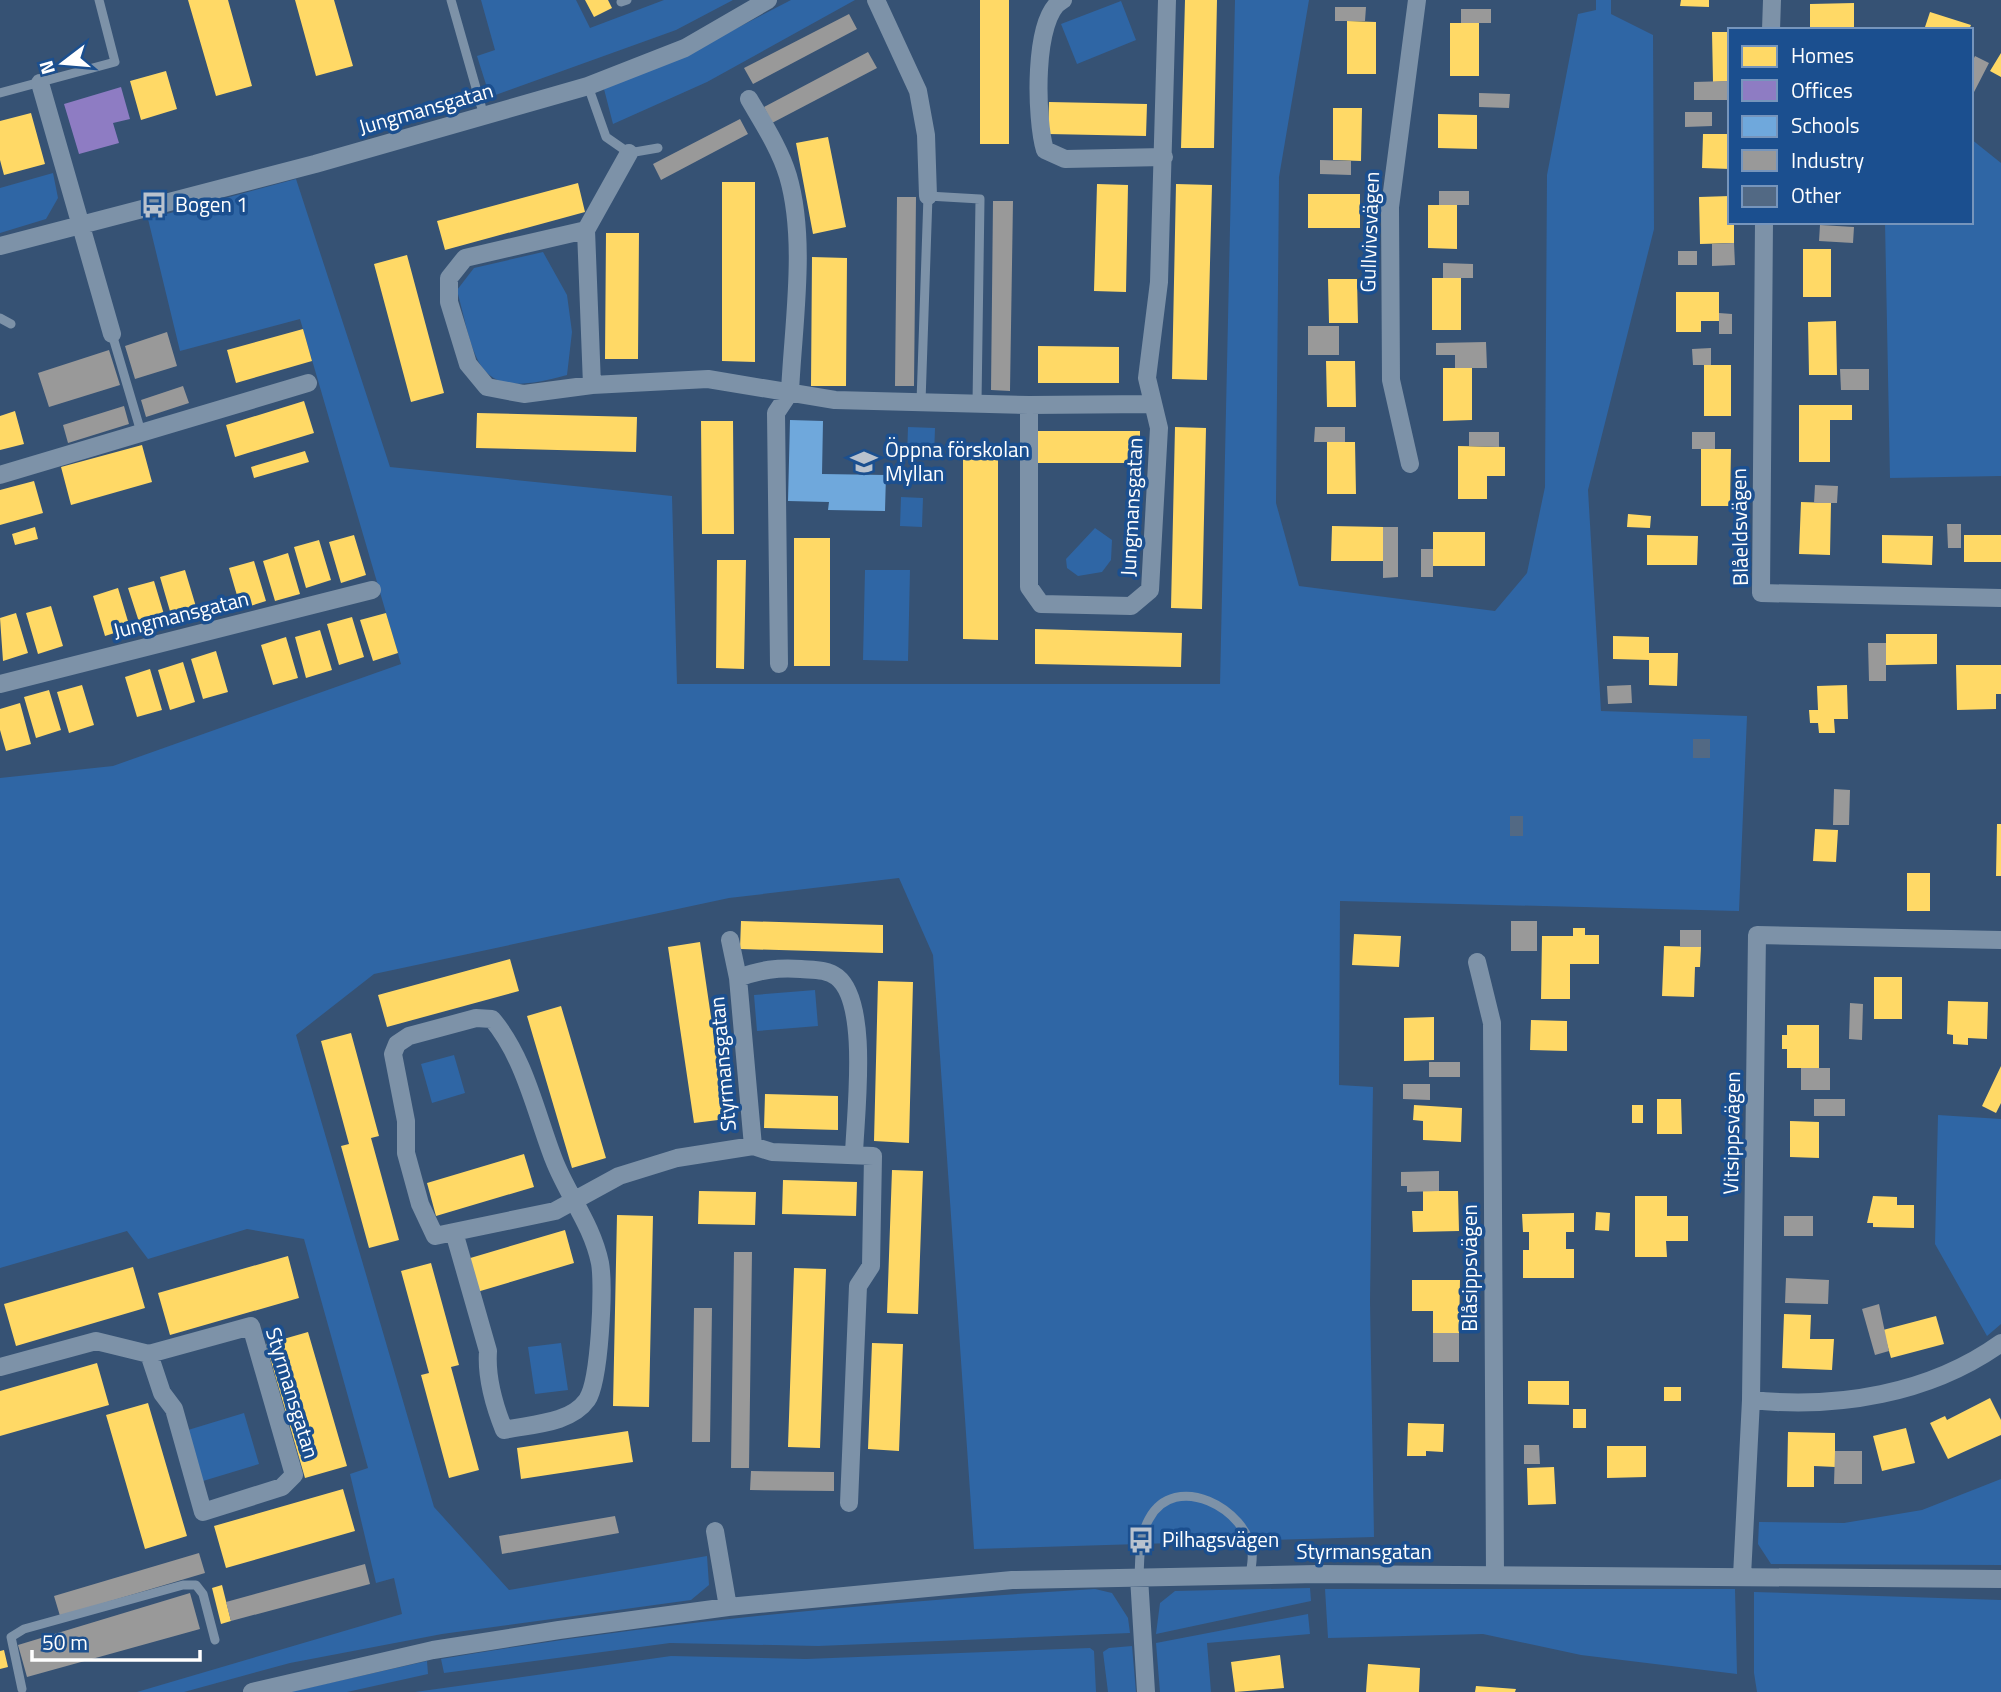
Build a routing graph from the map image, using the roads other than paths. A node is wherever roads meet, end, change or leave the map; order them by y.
1 (99, 0) edge
2 (451, 0) edge
3 (768, 0) edge
4 (876, 0) edge
5 (1063, 0) edge
6 (1167, 0) edge
7 (1417, 0) edge
8 (1772, 0) edge
9 (1771, 28) edge
10 (40, 83) junction
11 (589, 86) junction
12 (0, 93) edge
13 (749, 99) dead end
14 (484, 116) junction
15 (658, 148) dead end
16 (629, 153) junction
17 (1164, 157) junction
18 (928, 197) junction
19 (81, 223) junction
20 (1764, 224) edge
21 (586, 230) junction
22 (0, 246) edge
23 (0, 318) edge
24 (10, 324) dead end
25 (112, 334) joint
26 (308, 383) dead end
27 (592, 385) junction
28 (790, 392) junction
29 (921, 402) junction
30 (977, 403) junction
31 (1152, 404) junction
32 (1029, 405) junction
33 (141, 432) junction
34 (1410, 464) dead end
35 (0, 475) edge
36 (372, 590) dead end
37 (2001, 598) edge
38 (779, 664) dead end
39 (0, 684) edge
40 (730, 940) dead end
41 (2001, 940) edge
42 (1477, 962) dead end
43 (738, 978) junction
44 (753, 1146) junction
45 (853, 1155) junction
46 (574, 1200) junction
47 (454, 1232) junction
48 (2001, 1343) edge
49 (149, 1354) junction
50 (0, 1367) edge
51 (1751, 1400) junction
52 (849, 1503) dead end
53 (715, 1531) dead end
54 (1250, 1575) junction
55 (1494, 1575) junction
56 (1742, 1576) junction
57 (1139, 1577) junction
58 (2001, 1579) edge
59 (728, 1607) junction
60 (215, 1640) dead end
61 (22, 1689) dead end
62 (252, 1692) edge
63 (1146, 1692) edge

1 - 10 lane
2 - 14 lane
3 - 11 street, Jungmansgatan
4 - 18 street
5 - 17 street
6 - 17 street, Jungmansgatan
7 - 34 street, Gullvivsvägen
8 - 9 street
10 - 12 lane
10 - 19 street
11 - 14 street, Jungmansgatan
11 - 16 lane
13 - 28 street
14 - 19 street, Jungmansgatan
15 - 16 lane
16 - 21 street
17 - 31 street, Jungmansgatan
18 - 29 lane
18 - 30 lane
19 - 22 street, Jungmansgatan
19 - 25 street
20 - 37 street, Blåeldsvägen
21 - 27 street
21 - 27 street
23 - 24 lane
25 - 33 lane
26 - 33 street
27 - 28 street
28 - 29 street
28 - 38 street
29 - 30 street
30 - 32 street
31 - 32 street
31 - 32 street, Jungmansgatan
33 - 35 street
36 - 39 street, Jungmansgatan
40 - 43 street, Styrmansgatan
41 - 51 street, Vitsippsvägen
42 - 55 street, Blåsippsvägen
43 - 44 street, Styrmansgatan
43 - 45 street, Styrmansgatan
44 - 45 street, Styrmansgatan
44 - 46 street, Styrmansgatan
45 - 52 street
46 - 47 street, Styrmansgatan
46 - 47 street
46 - 47 street
48 - 51 street
49 - 49 street, Styrmansgatan
49 - 50 street, Styrmansgatan
51 - 56 street, Vitsippsvägen
53 - 59 street
54 - 55 street, Styrmansgatan
54 - 57 street, Styrmansgatan
54 - 57 lane
55 - 56 street, Styrmansgatan
56 - 58 street, Styrmansgatan
57 - 59 street, Styrmansgatan
57 - 63 street
59 - 62 street, Styrmansgatan
60 - 61 lane

